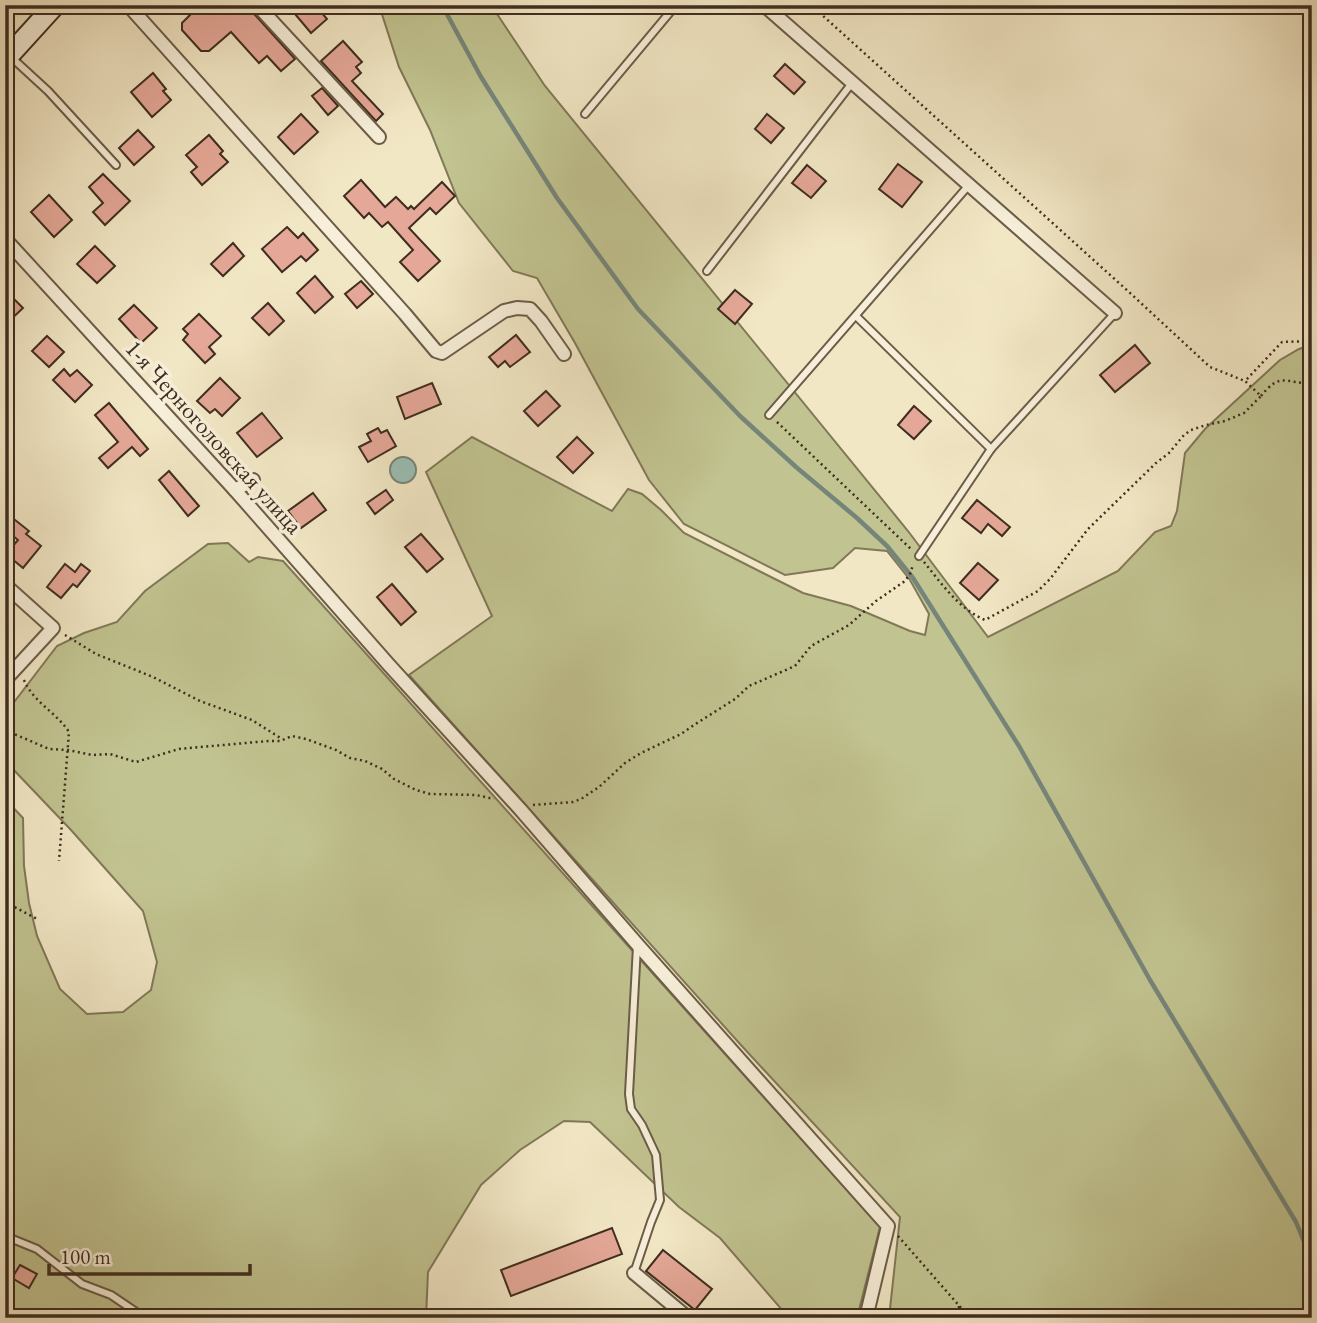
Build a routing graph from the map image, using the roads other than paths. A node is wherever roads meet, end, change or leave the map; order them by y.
1 (55, 5) edge
2 (128, 5) edge
3 (257, 5) edge
4 (676, 5) edge
5 (764, 5) edge
6 (7, 58) edge
7 (852, 83) junction
8 (585, 114) dead end
9 (379, 137) dead end
10 (116, 165) dead end
11 (969, 185) junction
12 (5, 239) edge
13 (707, 271) dead end
14 (1115, 313) joint
15 (856, 316) junction
16 (564, 354) dead end
17 (769, 415) road end
18 (991, 449) junction
19 (253, 480) dead end
20 (235, 490) junction
21 (919, 556) road end
22 (5, 585) edge
23 (5, 680) edge
24 (637, 944) junction
25 (5, 1236) edge
26 (634, 1273) joint
27 (145, 1318) edge
28 (688, 1318) edge
29 (866, 1318) edge

1 - 6 street
2 - 16 street
3 - 9 street
4 - 8 lane
5 - 7 street
6 - 10 lane
7 - 11 street
7 - 13 lane
11 - 14 street
11 - 15 lane
12 - 20 street, 1-я Черноголовская улица
14 - 18 lane
15 - 17 lane
15 - 18 lane
18 - 21 lane
19 - 20 street
20 - 24 street, 1-я Черноголовская улица
22 - 23 street
24 - 26 lane
24 - 29 street, 1-я Черноголовская улица
25 - 27 lane
26 - 28 street

